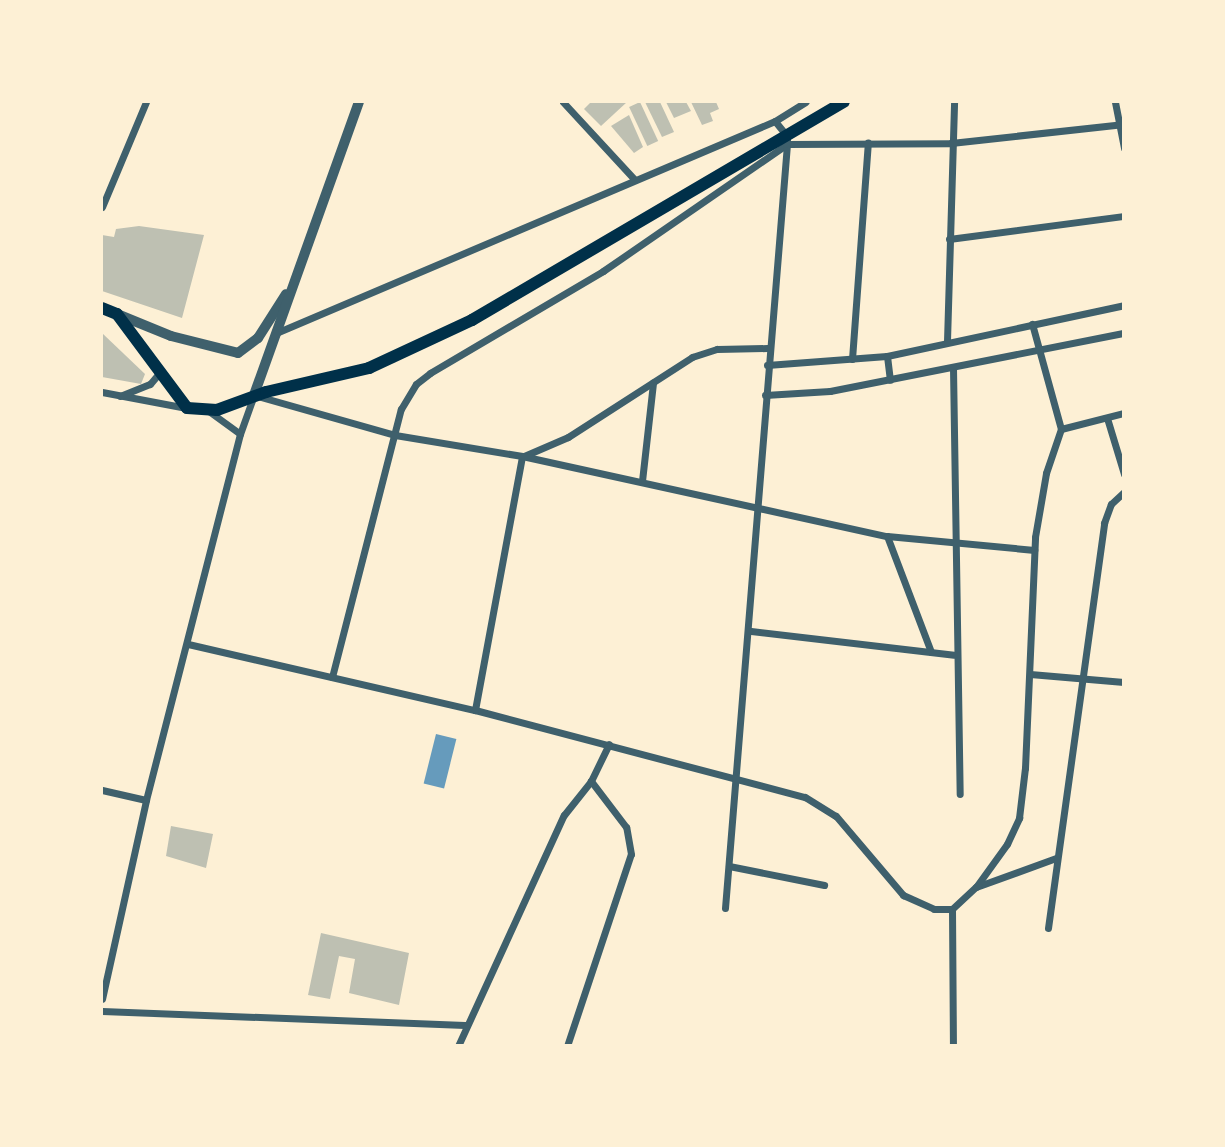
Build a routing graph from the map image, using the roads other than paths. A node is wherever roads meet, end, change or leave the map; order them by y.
1 (146, 102) edge
2 (359, 102) edge
3 (563, 102) edge
4 (806, 102) edge
5 (844, 102) edge
6 (954, 102) edge
7 (1115, 102) edge
8 (775, 121) junction
9 (1121, 124) edge
10 (787, 140) junction
11 (869, 143) junction
12 (951, 143) junction
13 (1124, 148) edge
14 (635, 180) junction
15 (102, 206) edge
16 (1124, 216) edge
17 (949, 239) junction
18 (290, 288) junction
19 (1124, 305) edge
20 (102, 308) edge
21 (117, 314) junction
22 (1032, 324) junction
23 (276, 333) junction
24 (1124, 334) edge
25 (947, 341) junction
26 (767, 348) junction
27 (1039, 351) junction
28 (887, 356) junction
29 (852, 359) junction
30 (767, 365) junction
31 (953, 368) junction
32 (160, 372) junction
33 (890, 380) junction
34 (653, 383) junction
35 (102, 392) edge
36 (260, 394) junction
37 (765, 395) junction
38 (119, 396) junction
39 (187, 408) junction
40 (209, 411) junction
41 (1124, 413) edge
42 (1107, 418) junction
43 (1061, 429) junction
44 (240, 434) junction
45 (395, 435) junction
46 (522, 456) junction
47 (1124, 474) edge
48 (642, 481) junction
49 (1124, 492) edge
50 (760, 505) junction
51 (887, 536) junction
52 (956, 545) junction
53 (1034, 550) junction
54 (751, 631) junction
55 (188, 645) junction
56 (931, 652) junction
57 (954, 655) junction
58 (1030, 674) junction
59 (332, 677) junction
60 (1083, 678) junction
61 (1124, 681) edge
62 (475, 710) junction
63 (609, 744) junction
64 (736, 779) junction
65 (591, 781) junction
66 (102, 790) edge
67 (960, 794) dead end
68 (146, 800) junction
69 (1056, 858) junction
70 (729, 866) junction
71 (824, 885) dead end
72 (975, 887) junction
73 (724, 908) dead end
74 (952, 909) junction
75 (1048, 929) dead end
76 (102, 999) edge
77 (102, 1011) edge
78 (465, 1025) junction
79 (458, 1045) edge
80 (567, 1045) edge
81 (953, 1045) edge

1 - 15 street
2 - 18 street
3 - 14 street
4 - 8 street
5 - 10 main road
6 - 12 street
7 - 9 street
8 - 10 street
8 - 14 street
9 - 12 street
9 - 13 street
10 - 11 street
10 - 26 street
10 - 36 main road
10 - 45 street
11 - 12 street
11 - 29 street
12 - 17 street
14 - 23 street
16 - 17 street
17 - 25 street
18 - 21 street
18 - 23 street
19 - 22 street
20 - 21 main road
21 - 32 main road
22 - 25 street
22 - 27 street
23 - 36 street
24 - 27 street
25 - 28 street
26 - 30 street
26 - 34 street
27 - 31 street
27 - 43 street
28 - 29 street
28 - 33 street
29 - 30 street
30 - 37 street
31 - 33 street
31 - 52 street
32 - 38 street
32 - 39 main road
33 - 37 street
34 - 46 street
34 - 48 street
35 - 38 street
36 - 40 main road
36 - 44 street
36 - 45 street
37 - 50 street
38 - 39 street
39 - 40 main road
40 - 44 street
41 - 42 street
42 - 43 street
42 - 47 street
43 - 53 street
44 - 55 street
45 - 46 street
45 - 59 street
46 - 48 street
46 - 62 street
48 - 50 street
49 - 60 street
50 - 51 street
50 - 54 street
51 - 52 street
51 - 56 street
52 - 53 street
52 - 57 street
53 - 58 street
54 - 56 street
54 - 64 street
55 - 59 street
55 - 68 street
56 - 57 street
57 - 67 street
58 - 60 street
58 - 72 street
59 - 62 street
60 - 61 street
60 - 69 street
62 - 63 street
63 - 64 street
63 - 65 street
64 - 70 street
64 - 74 street
65 - 78 street
65 - 80 street
66 - 68 street
68 - 76 street
69 - 72 street
69 - 75 street
70 - 71 street
70 - 73 street
72 - 74 street
74 - 81 street
77 - 78 street
78 - 79 street

